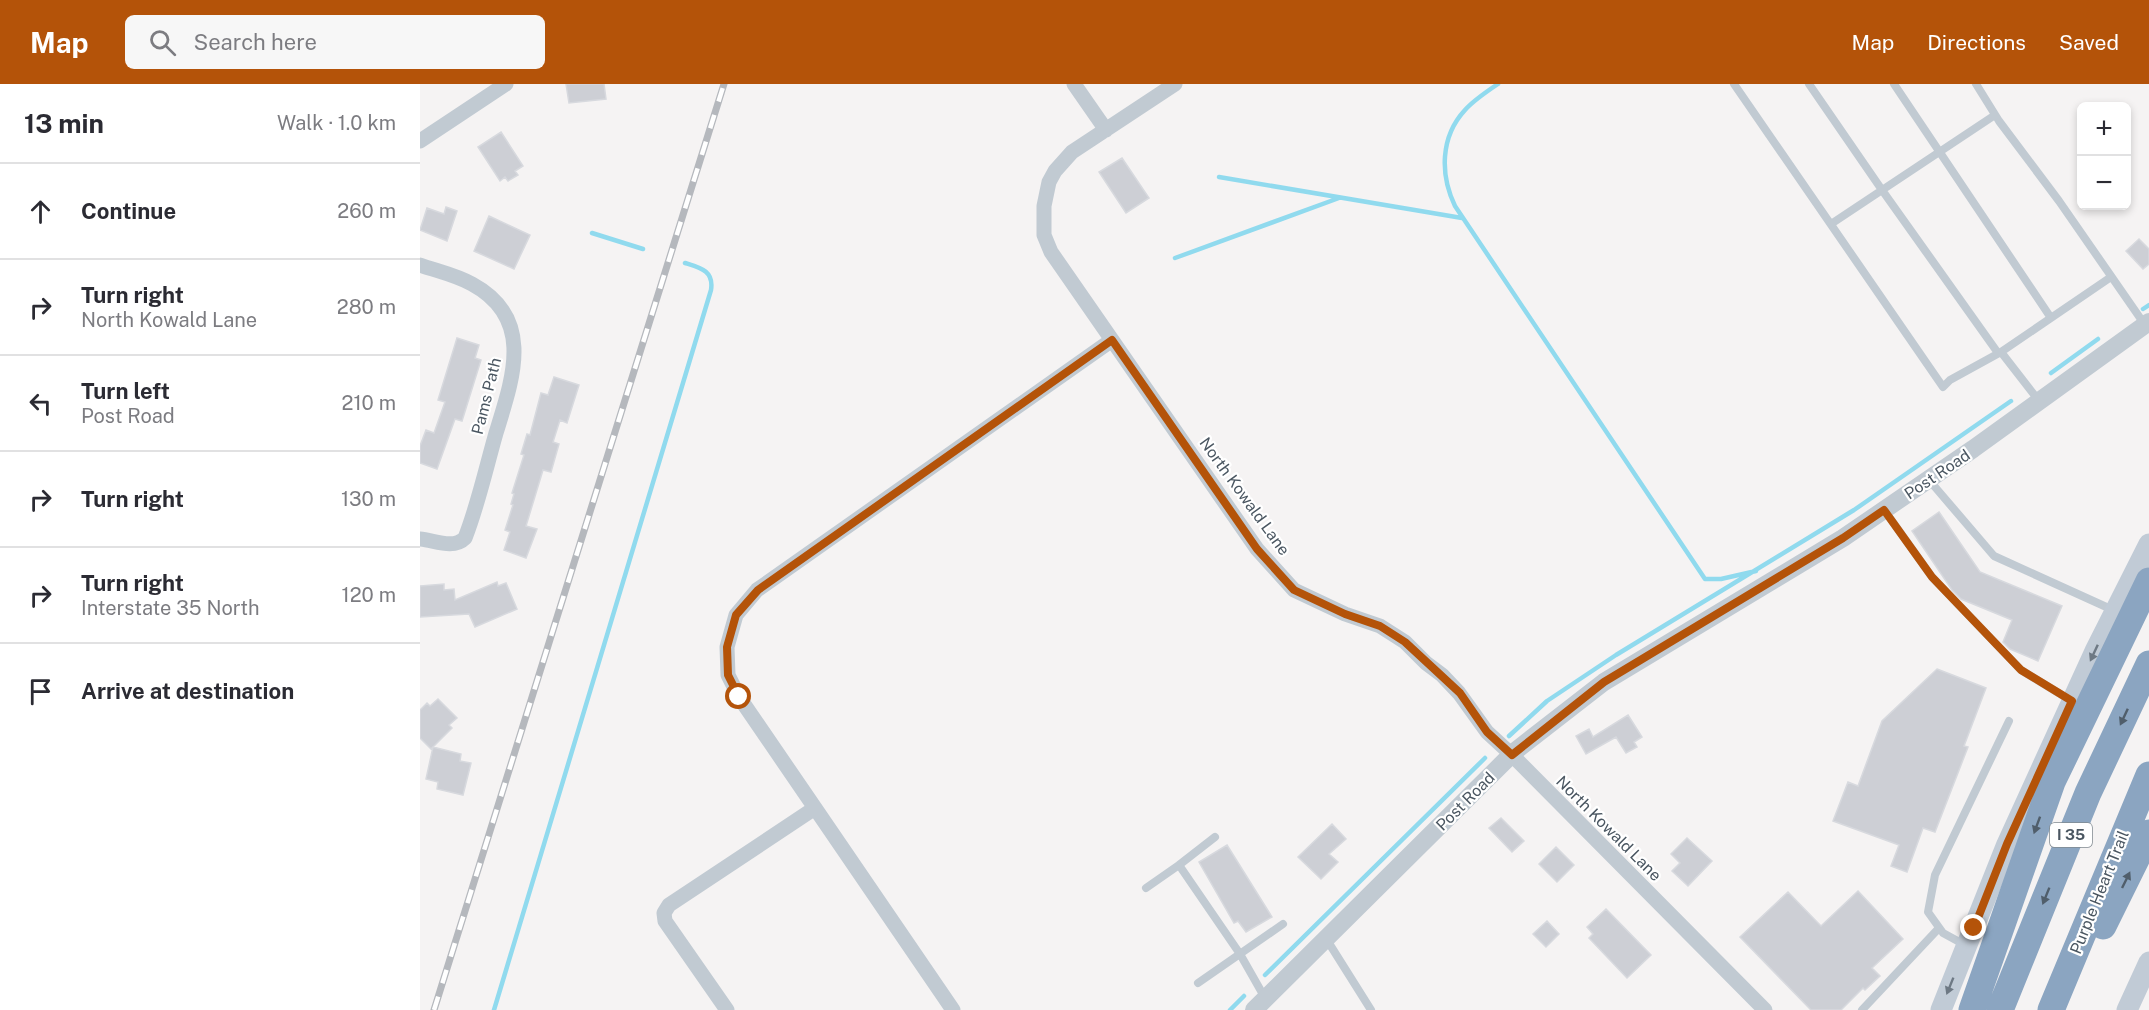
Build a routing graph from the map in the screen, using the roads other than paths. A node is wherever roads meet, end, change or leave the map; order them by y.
1 (506, 84) edge
2 (1074, 84) edge
3 (1175, 84) edge
4 (1734, 84) edge
5 (1809, 84) edge
6 (1894, 84) edge
7 (1976, 84) edge
8 (1995, 115) junction
9 (1106, 130) junction
10 (420, 141) edge
11 (1939, 152) junction
12 (1882, 190) junction
13 (1831, 224) junction
14 (420, 265) edge
15 (2111, 277) junction
16 (2051, 318) junction
17 (2147, 323) edge
18 (1112, 340) junction
19 (2000, 352) junction
20 (2039, 401) junction
21 (1928, 480) junction
22 (1884, 510) junction
23 (420, 539) edge
24 (2149, 544) edge
25 (2149, 581) edge
26 (2115, 611) junction
27 (2149, 664) edge
28 (2072, 701) junction
29 (2008, 721) dead end
30 (1512, 755) junction
31 (2149, 775) edge
32 (815, 808) junction
33 (2149, 833) edge
34 (1215, 837) dead end
35 (1179, 865) junction
36 (1146, 888) dead end
37 (1283, 924) dead end
38 (1939, 928) junction
39 (1326, 938) junction
40 (1967, 946) junction
41 (1240, 954) junction
42 (2147, 972) edge
43 (1198, 983) dead end
44 (1260, 1004) edge
45 (727, 1010) edge
46 (953, 1010) edge
47 (1371, 1010) edge
48 (1765, 1010) edge
49 (1862, 1010) edge
50 (1941, 1010) edge
51 (1972, 1010) edge
52 (2000, 1010) edge
53 (2051, 1010) edge
54 (2067, 1010) edge
55 (2127, 1010) edge

1 - 10 street
2 - 9 street
3 - 9 street
4 - 13 lane
5 - 12 lane
6 - 11 lane
7 - 8 lane
8 - 11 lane
8 - 15 lane
9 - 18 street, North Kowald Lane
11 - 12 lane
11 - 16 lane
12 - 13 lane
12 - 19 lane
13 - 19 lane
14 - 23 street, Pams Path
15 - 16 lane
15 - 17 lane
16 - 19 lane
17 - 20 street, Post Road
18 - 30 street, North Kowald Lane
18 - 32 street
19 - 20 lane
20 - 21 street, Post Road
21 - 22 street, Post Road
21 - 26 lane
22 - 28 lane
22 - 30 street, Post Road
24 - 26 main road
25 -> 51 highway
26 -> 28 main road
27 -> 52 highway, I 35
28 - 40 main road
29 - 38 lane
30 - 39 street, Post Road
30 - 48 street, North Kowald Lane
31 - 53 highway, Purple Heart Trail / I 35
32 - 45 street
32 - 46 street
54 -> 33 highway
34 - 35 lane
35 - 36 lane
35 - 41 lane
37 - 41 lane
38 - 40 lane
38 - 49 lane
39 - 44 street, Post Road
39 - 47 lane
40 -> 50 main road
41 - 43 lane
41 - 44 lane
42 - 55 main road

